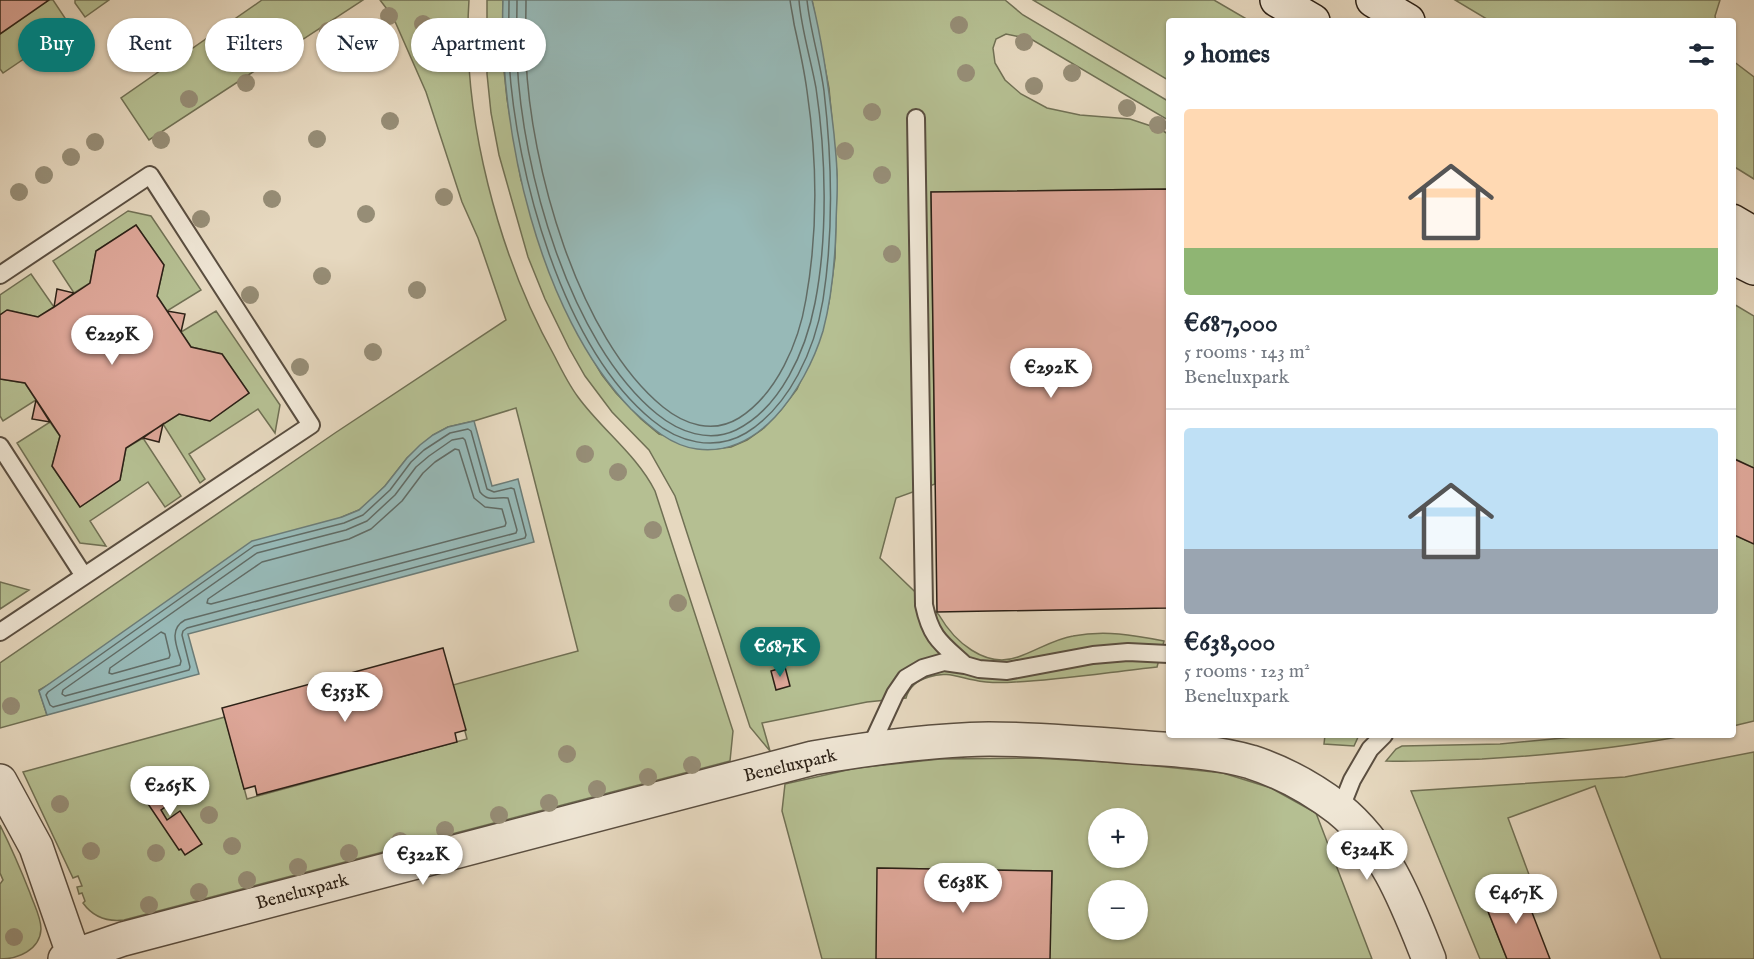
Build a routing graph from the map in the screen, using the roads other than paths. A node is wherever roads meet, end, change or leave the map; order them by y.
1 (1277, 0) edge
2 (1373, 0) edge
3 (1308, 18) edge
4 (1403, 18) edge
5 (916, 118) dead end
6 (1736, 223) edge
7 (1754, 234) edge
8 (1736, 260) edge
9 (1754, 268) edge
10 (0, 275) edge
11 (1736, 275) edge
12 (1754, 286) edge
13 (0, 446) edge
14 (84, 576) junction
15 (0, 632) edge
16 (1166, 654) edge
17 (965, 665) junction
18 (1381, 738) edge
19 (1212, 744) edge
20 (870, 748) junction
21 (0, 781) edge
22 (1340, 810) junction
23 (71, 958) edge
24 (1429, 959) edge

1 - 3 street
2 - 4 street
5 - 17 lane
6 - 7 street
8 - 9 street
10 - 14 lane
11 - 12 lane
13 - 14 lane
14 - 15 lane
16 - 17 lane
17 - 20 lane
18 - 22 lane
19 - 20 street, Beneluxpark
19 - 22 street, Beneluxpark
20 - 23 street, Beneluxpark
21 - 23 street
22 - 24 street, Beneluxpark

